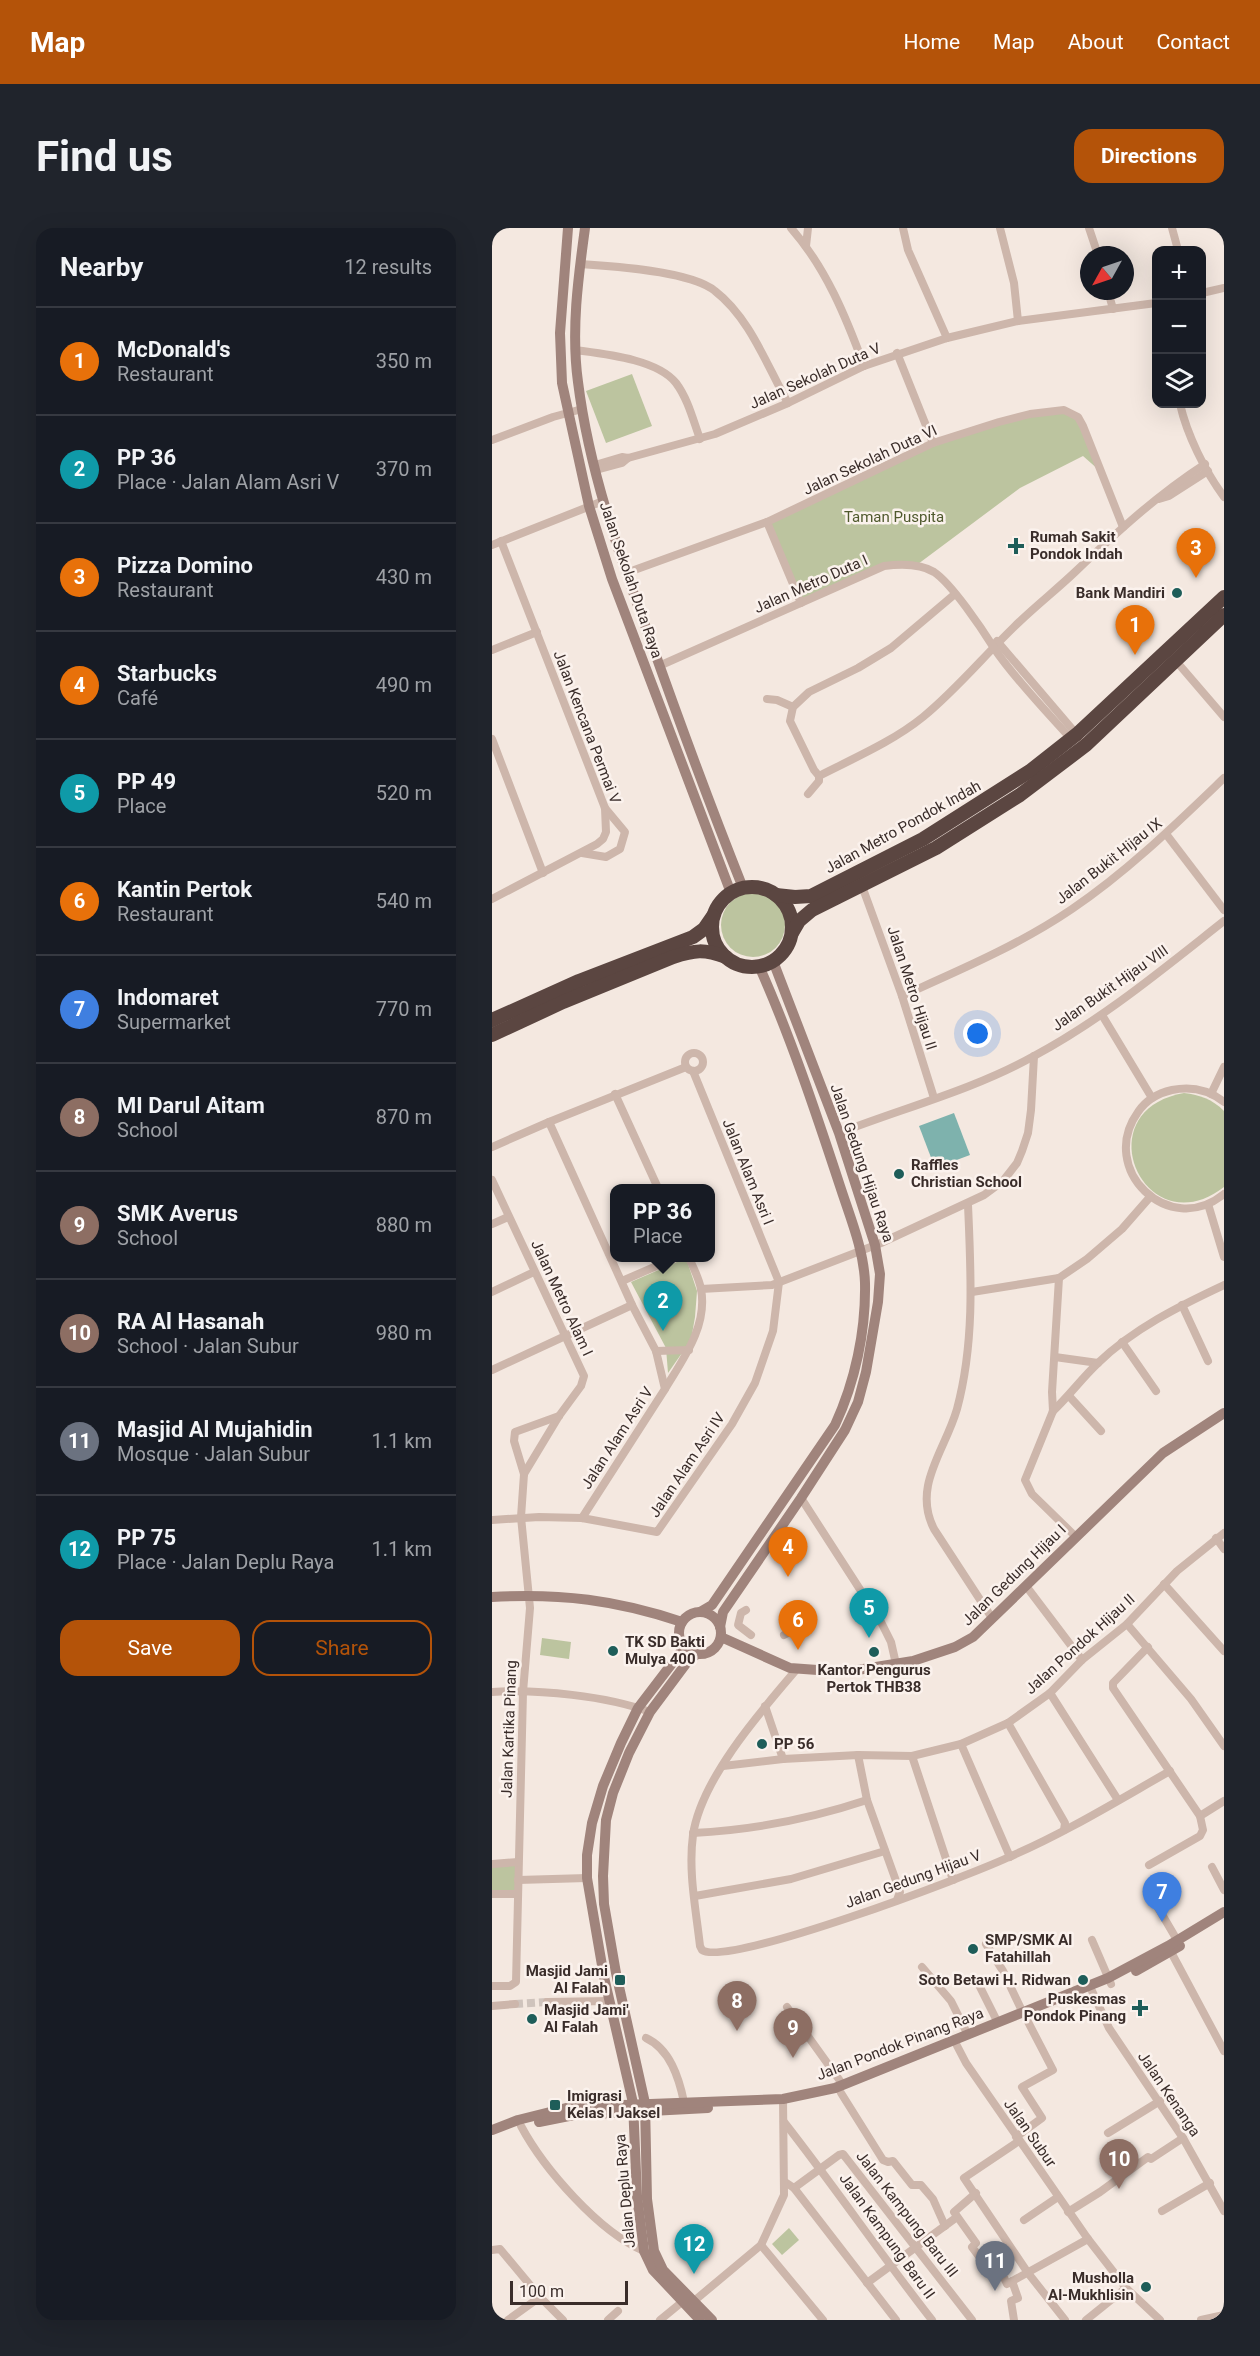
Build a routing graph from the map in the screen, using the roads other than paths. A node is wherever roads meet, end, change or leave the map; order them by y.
1 (568, 228) edge
2 (585, 228) edge
3 (791, 228) edge
4 (808, 228) edge
5 (903, 228) edge
6 (999, 228) edge
7 (1089, 228) edge
8 (1172, 228) edge
9 (806, 246) junction
10 (1095, 246) edge
11 (1177, 246) edge
12 (580, 264) junction
13 (1224, 288) edge
14 (1206, 292) edge
15 (1110, 300) edge
16 (1152, 304) edge
17 (1113, 309) junction
18 (1018, 321) junction
19 (947, 338) junction
20 (575, 350) junction
21 (897, 353) junction
22 (864, 366) junction
23 (788, 403) junction
24 (1181, 408) edge
25 (582, 409) junction
26 (568, 413) junction
27 (700, 439) junction
28 (492, 440) edge
29 (933, 443) junction
30 (595, 467) junction
31 (1206, 467) junction
32 (1224, 497) edge
33 (603, 501) junction
34 (589, 506) junction
35 (767, 522) junction
36 (1123, 527) junction
37 (501, 541) junction
38 (492, 544) edge
39 (626, 573) junction
40 (955, 594) junction
41 (1224, 597) edge
42 (801, 603) junction
43 (1224, 615) edge
44 (537, 632) junction
45 (997, 645) junction
46 (492, 650) edge
47 (1176, 661) junction
48 (659, 666) junction
49 (1026, 673) junction
50 (1019, 678) junction
51 (767, 699) dead end
52 (1045, 702) junction
53 (793, 707) junction
54 (1224, 717) edge
55 (1074, 736) junction
56 (492, 739) edge
57 (1083, 747) junction
58 (819, 776) junction
59 (1224, 778) edge
60 (808, 794) dead end
61 (605, 808) junction
62 (1166, 834) junction
63 (582, 852) junction
64 (735, 868) junction
65 (723, 872) junction
66 (543, 873) junction
67 (862, 886) junction
68 (737, 890) junction
69 (776, 895) junction
70 (492, 898) edge
71 (1224, 910) edge
72 (714, 915) junction
73 (1224, 921) edge
74 (792, 933) junction
75 (726, 957) junction
76 (773, 961) junction
77 (759, 966) junction
78 (779, 979) junction
79 (767, 984) junction
80 (902, 996) junction
81 (1101, 1015) junction
82 (492, 1020) edge
83 (492, 1035) edge
84 (1034, 1056) junction
85 (1224, 1067) edge
86 (615, 1094) junction
87 (1211, 1094) junction
88 (934, 1098) junction
89 (1152, 1098) junction
90 (1224, 1102) edge
91 (549, 1122) junction
92 (839, 1133) junction
93 (492, 1147) edge
94 (492, 1180) edge
95 (656, 1184) edge
96 (1224, 1194) edge
97 (1150, 1197) junction
98 (1208, 1204) junction
99 (968, 1205) junction
100 (508, 1217) junction
101 (492, 1224) edge
102 (875, 1245) junction
103 (861, 1251) junction
104 (610, 1255) edge
105 (1224, 1257) edge
106 (613, 1262) edge
107 (664, 1262) edge
108 (691, 1262) edge
109 (534, 1272) junction
110 (1059, 1278) junction
111 (622, 1281) junction
112 (779, 1282) junction
113 (1224, 1285) edge
114 (701, 1289) junction
115 (492, 1292) edge
116 (972, 1292) junction
117 (632, 1305) junction
118 (1182, 1305) junction
119 (565, 1335) junction
120 (1122, 1342) junction
121 (689, 1350) junction
122 (656, 1351) junction
123 (1054, 1357) junction
124 (1208, 1361) dead end
125 (1098, 1364) junction
126 (492, 1370) edge
127 (664, 1389) junction
128 (1156, 1390) dead end
129 (1069, 1396) junction
130 (1053, 1411) junction
131 (1224, 1413) edge
132 (559, 1416) junction
133 (1101, 1431) dead end
134 (524, 1474) junction
135 (801, 1498) junction
136 (520, 1517) junction
137 (582, 1518) junction
138 (492, 1520) edge
139 (1224, 1533) edge
140 (1076, 1538) junction
141 (1216, 1538) junction
142 (1224, 1549) edge
143 (1164, 1584) junction
144 (1026, 1586) junction
145 (530, 1595) junction
146 (492, 1597) edge
147 (746, 1610) dead end
148 (700, 1612) junction
149 (992, 1618) junction
150 (682, 1622) junction
151 (804, 1624) dead end
152 (1127, 1624) junction
153 (720, 1632) junction
154 (751, 1635) dead end
155 (784, 1635) dead end
156 (683, 1645) junction
157 (1148, 1647) junction
158 (1224, 1651) edge
159 (697, 1654) junction
160 (1082, 1660) junction
161 (896, 1664) junction
162 (797, 1669) junction
163 (492, 1692) edge
164 (523, 1692) junction
165 (1050, 1694) junction
166 (765, 1706) junction
167 (638, 1708) junction
168 (650, 1712) junction
169 (1008, 1723) junction
170 (961, 1744) junction
171 (1224, 1746) edge
172 (858, 1755) junction
173 (912, 1756) junction
174 (783, 1759) junction
175 (723, 1766) junction
176 (1170, 1771) junction
177 (867, 1800) junction
178 (1118, 1800) junction
179 (1224, 1801) edge
180 (1200, 1816) junction
181 (1064, 1830) junction
182 (693, 1833) junction
183 (885, 1851) junction
184 (1010, 1857) junction
185 (518, 1862) junction
186 (492, 1864) edge
187 (1149, 1865) dead end
188 (1212, 1867) dead end
189 (587, 1878) junction
190 (518, 1880) junction
191 (953, 1880) junction
192 (1224, 1890) edge
193 (492, 1894) edge
194 (518, 1894) junction
195 (694, 1896) junction
196 (1153, 1899) dead end
197 (897, 1900) junction
198 (1224, 1912) edge
199 (1224, 1920) edge
200 (1092, 1940) dead end
201 (986, 1944) dead end
202 (1172, 1946) junction
203 (922, 1966) dead end
204 (616, 1973) junction
205 (604, 1977) junction
206 (1109, 1981) junction
207 (978, 1983) dead end
208 (492, 1986) edge
209 (1091, 1988) junction
210 (609, 2001) junction
211 (547, 2002) tunnel mouth
212 (515, 2004) tunnel mouth
213 (492, 2006) edge
214 (787, 2007) dead end
215 (1024, 2015) junction
216 (998, 2023) junction
217 (968, 2035) junction
218 (646, 2038) dead end
219 (955, 2043) junction
220 (1223, 2048) edge
221 (839, 2090) junction
222 (1160, 2101) junction
223 (684, 2102) junction
224 (783, 2102) junction
225 (639, 2107) junction
226 (783, 2122) junction
227 (521, 2126) junction
228 (492, 2130) edge
229 (1108, 2133) dead end
230 (492, 2138) edge
231 (1183, 2138) junction
232 (1017, 2139) junction
233 (820, 2168) junction
234 (785, 2182) junction
235 (1210, 2183) junction
236 (1224, 2187) edge
237 (794, 2188) junction
238 (1215, 2192) junction
239 (976, 2193) junction
240 (1058, 2197) junction
241 (1162, 2211) dead end
242 (1224, 2211) edge
243 (1068, 2212) junction
244 (957, 2217) junction
245 (1024, 2220) dead end
246 (945, 2226) junction
247 (1088, 2239) junction
248 (761, 2245) junction
249 (915, 2248) junction
250 (492, 2250) edge
251 (649, 2251) junction
252 (889, 2266) junction
253 (1028, 2273) junction
254 (867, 2283) junction
255 (1010, 2283) junction
256 (1126, 2288) junction
257 (540, 2297) junction
258 (694, 2301) junction
259 (682, 2302) junction
260 (618, 2311) dead end
261 (1224, 2315) edge
262 (508, 2320) edge
263 (563, 2320) edge
264 (608, 2320) edge
265 (660, 2320) edge
266 (700, 2320) edge
267 (712, 2320) edge
268 (823, 2320) edge
269 (896, 2320) edge
270 (932, 2320) edge
271 (972, 2320) edge
272 (1014, 2320) edge
273 (1065, 2320) edge
274 (1086, 2320) edge
275 (1160, 2320) edge
276 (1201, 2320) edge

1 - 26 main road, Jalan Sekolah Duta Raya
2 - 12 main road, Jalan Sekolah Duta Raya
3 - 9 street
4 - 9 street
5 - 19 street
6 - 18 street
7 - 10 street
8 - 11 street
9 - 22 street
12 - 20 main road, Jalan Sekolah Duta Raya
12 - 23 street
13 - 14 street
15 - 17 street
16 - 17 street, Jalan Sekolah Duta V
17 - 18 street, Jalan Sekolah Duta V
18 - 19 street, Jalan Sekolah Duta V
19 - 21 street, Jalan Sekolah Duta V
20 - 25 main road, Jalan Sekolah Duta Raya
20 - 27 street
21 - 22 street, Jalan Sekolah Duta V
21 - 29 street
22 - 23 street, Jalan Sekolah Duta V
23 - 27 street, Jalan Sekolah Duta V
24 - 31 street
25 - 26 street
25 - 30 main road, Jalan Sekolah Duta Raya
26 - 28 street
26 - 34 main road, Jalan Sekolah Duta Raya
27 - 30 street, Jalan Sekolah Duta V
29 - 35 street, Jalan Sekolah Duta VI
29 - 36 street, Jalan Sekolah Duta VI
30 - 33 main road, Jalan Sekolah Duta Raya
31 - 32 street
31 - 36 street
33 - 34 street
33 - 39 main road, Jalan Sekolah Duta Raya
34 - 37 street
34 - 65 main road, Jalan Sekolah Duta Raya
35 - 39 street, Jalan Sekolah Duta VI
35 - 42 street
36 - 45 street
37 - 38 street
37 - 44 street, Jalan Kencana Permai V
39 - 48 main road, Jalan Sekolah Duta Raya
40 - 42 street, Jalan Metro Duta I
40 - 45 street, Jalan Metro Duta I
40 - 53 street
41 - 55 highway, Jalan Metro Pondok Indah
42 - 48 street, Jalan Metro Duta I
43 - 47 highway, Jalan Metro Pondok Indah
44 - 46 street
44 - 61 street, Jalan Kencana Permai V
45 - 49 street, Jalan Metro Duta I
45 - 50 street, Jalan Metro Duta I
45 - 58 street
47 - 54 street
47 - 57 highway, Jalan Metro Pondok Indah
48 - 64 main road, Jalan Sekolah Duta Raya
49 - 50 street
49 - 52 street, Jalan Metro Duta I
50 - 52 street, Jalan Metro Duta I
51 - 53 street
52 - 55 street, Jalan Metro Duta I
53 - 58 street
55 - 57 street, Jalan Metro Duta I
55 - 69 highway, Jalan Metro Pondok Indah
56 - 66 street
57 - 67 highway, Jalan Metro Pondok Indah
58 - 60 street
59 - 62 street, Jalan Bukit Hijau IX
61 - 63 street, Jalan Kencana Permai V
61 - 63 street
62 - 71 street
62 - 80 street, Jalan Bukit Hijau IX
63 - 66 street, Jalan Kencana Permai V
64 - 65 main road
64 - 68 main road, Jalan Sekolah Duta Raya
65 - 68 main road, Jalan Sekolah Duta Raya
66 - 70 street, Jalan Kencana Permai V
67 - 74 highway, Jalan Metro Pondok Indah
67 - 80 street, Jalan Metro Hijau II
68 - 69 highway
68 - 72 highway
69 - 74 highway
72 - 75 highway
72 - 82 highway
73 - 81 street, Jalan Bukit Hijau VIII
74 - 76 highway
75 - 77 highway
75 - 83 highway
76 - 77 highway
76 - 78 main road, Jalan Gedung Hijau Raya
77 - 79 main road, Jalan Gedung Hijau Raya
78 - 79 main road
78 - 92 main road, Jalan Gedung Hijau Raya
79 - 103 main road, Jalan Gedung Hijau Raya
80 - 88 street, Jalan Metro Hijau II
81 - 84 street, Jalan Bukit Hijau VIII
81 - 89 street
84 - 88 street, Jalan Bukit Hijau VIII
84 - 99 street
85 - 87 street
86 - 91 street, Jalan Alam Asri I
86 - 95 street
86 - 112 street, Jalan Alam Asri I
87 - 89 street
87 - 90 street
88 - 92 street, Jalan Bukit Hijau VIII
89 - 97 street
91 - 93 street, Jalan Alam Asri I
91 - 104 street, Jalan Alam Asri V
92 - 102 main road, Jalan Gedung Hijau Raya
94 - 100 street, Jalan Metro Alam I
96 - 98 street
97 - 98 street
97 - 110 street
98 - 105 street
99 - 102 street
99 - 116 street
100 - 101 street
100 - 109 street, Jalan Metro Alam I
102 - 103 street
102 - 135 main road, Jalan Gedung Hijau Raya
103 - 112 street
103 - 148 main road, Jalan Gedung Hijau Raya
106 - 111 street, Jalan Alam Asri V
107 - 111 street
108 - 114 street
109 - 115 street
109 - 119 street, Jalan Metro Alam I
110 - 116 street
110 - 123 street
111 - 117 street, Jalan Alam Asri V
112 - 114 street
112 - 137 street, Jalan Alam Asri IV
113 - 118 street
114 - 121 street
116 - 149 street
117 - 119 street
117 - 122 street, Jalan Alam Asri V
118 - 120 street
118 - 124 street
119 - 126 street
119 - 132 street, Jalan Metro Alam I
120 - 125 street
120 - 128 street
121 - 122 street
121 - 127 street
122 - 127 street, Jalan Alam Asri V
123 - 125 street
123 - 130 street
125 - 129 street
127 - 137 street, Jalan Alam Asri V
129 - 130 street
129 - 133 street
130 - 140 street
131 - 140 main road, Jalan Gedung Hijau I
132 - 134 street, Jalan Metro Alam I
132 - 134 street
134 - 136 street, Jalan Metro Alam I
135 - 153 main road, Jalan Gedung Hijau Raya
135 - 161 street
136 - 137 street, Jalan Alam Asri IV
136 - 138 street, Jalan Alam Asri IV
136 - 145 street, Jalan Metro Alam I
139 - 141 street, Jalan Pondok Hijau II
140 - 144 main road, Jalan Gedung Hijau I
141 - 142 street
141 - 143 street, Jalan Pondok Hijau II
143 - 152 street, Jalan Pondok Hijau II
143 - 158 street
144 - 149 main road, Jalan Gedung Hijau I
144 - 160 street
145 - 146 main road
145 - 150 main road
145 - 164 street, Jalan Kartika Pinang
147 - 154 street
148 - 150 main road
148 - 153 main road
149 - 161 main road, Jalan Gedung Hijau I
150 - 156 main road
151 - 155 street
152 - 157 street
152 - 160 street, Jalan Pondok Hijau II
153 - 159 main road
153 - 162 main road, Jalan Gedung Hijau I
156 - 159 main road
156 - 167 main road
157 - 171 street
157 - 176 street
159 - 168 main road
160 - 165 street, Jalan Pondok Hijau II
161 - 162 main road, Jalan Gedung Hijau I
162 - 166 street, Jalan Gedung Hijau V
163 - 164 street
164 - 167 street
164 - 185 street, Jalan Kartika Pinang
165 - 169 street, Jalan Pondok Hijau II
165 - 178 street
166 - 174 street
166 - 175 street, Jalan Gedung Hijau V
167 - 168 street
167 - 189 main road
168 - 204 main road
169 - 170 street, Jalan Pondok Hijau II
169 - 181 street
170 - 173 street, Jalan Pondok Hijau II
170 - 184 street
172 - 173 street, Jalan Pondok Hijau II
172 - 174 street, Jalan Pondok Hijau II
172 - 177 street
173 - 191 street
174 - 175 street, Jalan Pondok Hijau II
175 - 182 street, Jalan Gedung Hijau V
176 - 178 street, Jalan Gedung Hijau V
176 - 180 street
177 - 182 street
177 - 183 street
178 - 181 street, Jalan Gedung Hijau V
179 - 180 street
180 - 187 street
181 - 184 street, Jalan Gedung Hijau V
182 - 195 street, Jalan Gedung Hijau V
183 - 195 street
183 - 197 street
184 - 191 street, Jalan Gedung Hijau V
185 - 186 street
185 - 190 street, Jalan Kartika Pinang
188 - 192 street
189 - 190 street
189 - 205 main road
190 - 194 street, Jalan Kartika Pinang
191 - 197 street, Jalan Gedung Hijau V
193 - 194 street
194 - 208 street, Jalan Kartika Pinang
195 - 197 street, Jalan Gedung Hijau V
196 - 202 street
198 - 202 main road, Jalan Pondok Pinang Raya
199 - 202 main road, Jalan Pondok Pinang Raya
200 - 206 street
201 - 215 street
202 - 206 main road, Jalan Pondok Pinang Raya
202 - 220 street
203 - 217 street
204 - 205 main road
204 - 225 main road
205 - 210 main road
206 - 209 main road, Jalan Pondok Pinang Raya
207 - 216 street
209 - 215 main road, Jalan Pondok Pinang Raya
209 - 222 street, Jalan Kenanga
210 - 211 street
210 - 225 main road
212 - 213 street
214 - 221 street
215 - 216 main road, Jalan Pondok Pinang Raya
215 - 219 main road, Jalan Pondok Pinang Raya
215 - 232 street
216 - 217 main road, Jalan Pondok Pinang Raya
217 - 219 main road, Jalan Pondok Pinang Raya
218 - 223 street
219 - 221 main road, Jalan Pondok Pinang Raya
219 - 232 street, Jalan Subur
221 - 224 main road, Jalan Pondok Pinang Raya
221 - 246 street
222 - 229 street
222 - 231 street, Jalan Kenanga
223 - 224 main road, Jalan Pondok Pinang Raya
223 - 225 main road, Jalan Pondok Pinang Raya
224 - 225 main road, Jalan Pondok Pinang Raya
224 - 226 street
225 - 227 main road, Jalan Pondok Pinang Raya
225 - 228 main road, Jalan Pondok Pinang Raya
225 - 251 main road, Jalan Deplu Raya
226 - 233 street, Jalan Kampung Baru II
226 - 234 street
227 - 230 main road, Jalan Pondok Pinang Raya
227 - 251 street
231 - 235 street, Jalan Kenanga
231 - 243 street
232 - 239 street
232 - 240 street, Jalan Subur
233 - 237 street
233 - 249 street, Jalan Kampung Baru III
233 - 252 street, Jalan Kampung Baru II
234 - 237 street
234 - 248 street
235 - 238 street, Jalan Kenanga
235 - 241 street
236 - 238 street
237 - 254 street
238 - 242 street, Jalan Kenanga
239 - 244 street
239 - 253 street
240 - 243 street, Jalan Subur
240 - 245 street
243 - 247 street, Jalan Subur
244 - 246 street
244 - 255 street
246 - 249 street
247 - 253 street
247 - 256 street, Jalan Subur
248 - 258 street
248 - 268 street
249 - 252 street
249 - 271 street, Jalan Kampung Baru III
250 - 257 street
251 - 258 main road, Jalan Deplu Raya
251 - 259 main road, Jalan Deplu Raya
252 - 254 street
252 - 270 street, Jalan Kampung Baru II
253 - 255 street
253 - 273 street
254 - 269 street
255 - 272 street
256 - 274 street
256 - 275 street, Jalan Subur
257 - 262 street
257 - 263 street
258 - 259 street
258 - 267 main road, Jalan Deplu Raya
259 - 265 street
259 - 266 main road, Jalan Deplu Raya
260 - 264 street
261 - 276 street

